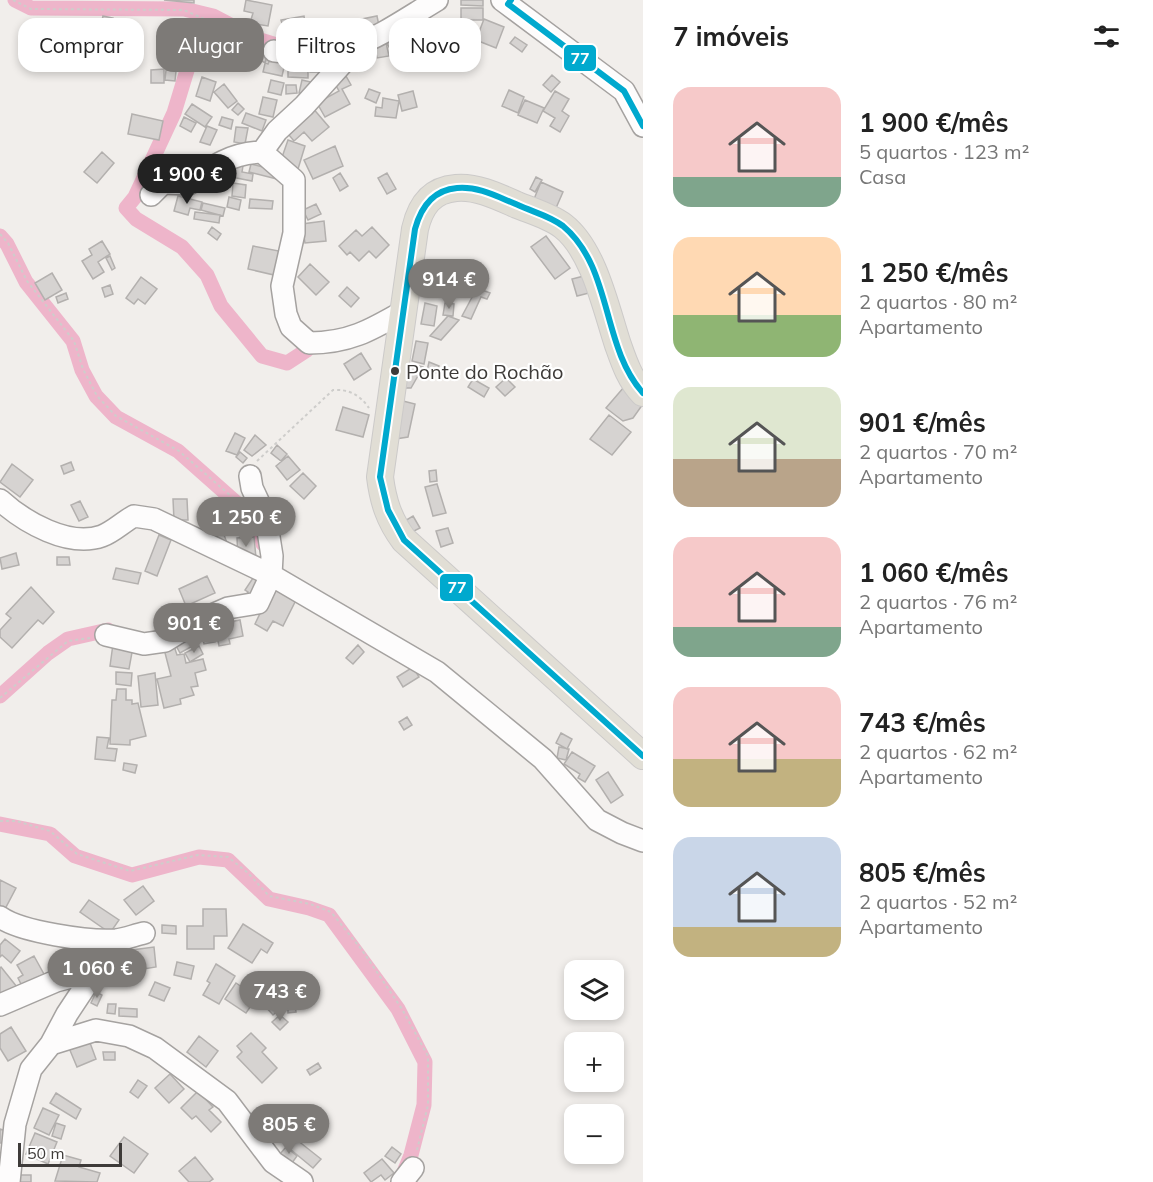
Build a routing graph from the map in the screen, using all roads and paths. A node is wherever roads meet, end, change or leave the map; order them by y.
1 (13, 0) edge
2 (437, 0) edge
3 (507, 1) edge
4 (377, 36) edge
5 (274, 51) edge
6 (335, 72) edge
7 (643, 126) edge
8 (262, 152) junction
9 (151, 195) dead end
10 (0, 234) edge
11 (404, 311) junction
12 (643, 393) edge
13 (386, 432) junction
14 (250, 476) joint
15 (0, 500) edge
16 (240, 504) dead end
17 (271, 575) junction
18 (106, 635) joint
19 (0, 698) edge
20 (643, 756) edge
21 (0, 821) edge
22 (643, 841) edge
23 (0, 917) edge
24 (144, 933) dead end
25 (116, 940) junction
26 (94, 971) junction
27 (0, 1005) edge
28 (51, 1044) junction
29 (407, 1175) edge
30 (9, 1182) edge
31 (302, 1182) edge

1 - 5 path
2 - 4 street
3 - 7 street
6 - 8 street
8 - 9 street
8 - 11 street
10 - 16 path
11 - 12 main road
11 - 13 main road
13 - 14 path
13 - 20 main road
14 - 17 street
15 - 17 street
17 - 18 street
17 - 22 street
18 - 19 path
21 - 29 path
23 - 25 street
24 - 25 street
25 - 26 street
26 - 27 street
26 - 28 street
28 - 30 street
28 - 31 street

